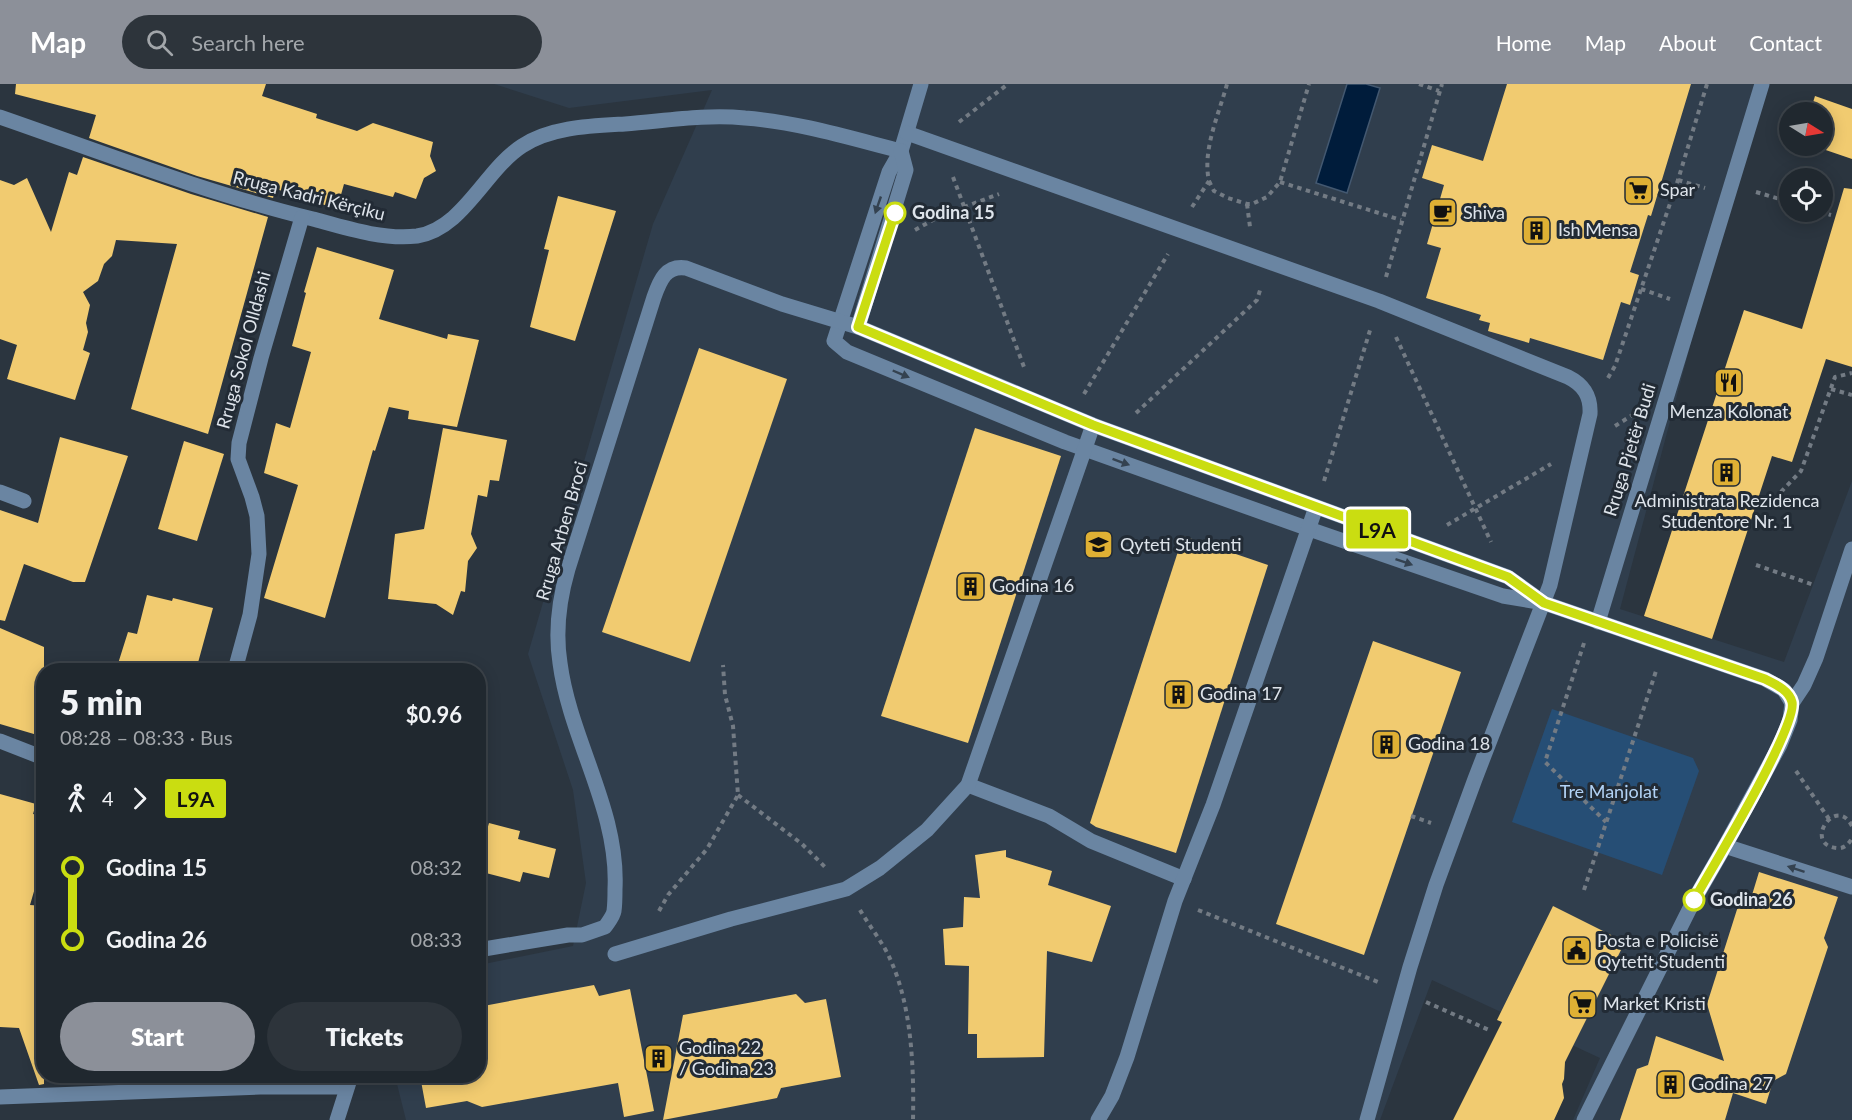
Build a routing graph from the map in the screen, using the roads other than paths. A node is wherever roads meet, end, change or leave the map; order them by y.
1 (921, 84) edge
2 (1762, 84) edge
3 (0, 117) edge
4 (907, 134) junction
5 (901, 151) junction
6 (302, 217) junction
7 (840, 321) junction
8 (858, 327) junction
9 (1093, 425) junction
10 (1085, 449) junction
11 (0, 492) edge
12 (24, 501) dead end
13 (1316, 507) junction
14 (1309, 529) junction
15 (1852, 549) edge
16 (1544, 603) junction
17 (1595, 621) junction
18 (237, 663) edge
19 (1792, 703) junction
20 (0, 741) edge
21 (36, 756) dead end
22 (968, 785) junction
23 (1725, 846) junction
24 (1184, 879) junction
25 (1852, 887) edge
26 (486, 949) edge
27 (615, 954) dead end
28 (324, 1083) edge
29 (348, 1083) edge
30 (0, 1097) edge
31 (337, 1120) edge
32 (1098, 1120) edge
33 (1366, 1120) edge
34 (1584, 1120) edge

1 - 4 street
2 - 17 street, Rruga Pjetër Budi
3 - 6 street, Rruga Kadri Kërçiku
4 - 5 street
4 - 16 street
5 - 6 street, Rruga Kadri Kërçiku
5 -> 7 street
5 - 8 street
6 - 18 street, Rruga Sokol Olldashi
7 - 8 street, Rruga Arben Broci
7 -> 10 street
7 - 26 street, Rruga Arben Broci
8 - 9 street, Rruga Arben Broci
9 - 10 street
9 - 13 street, Rruga Arben Broci
10 -> 14 street
10 - 22 street
11 - 12 street
13 - 14 street
13 - 16 street, Rruga Arben Broci
14 -> 16 street
14 - 24 street
15 - 19 street
16 - 17 street
16 - 33 street
17 - 19 street
19 - 23 street
20 - 21 street
22 - 24 street
22 - 27 street
25 -> 23 street
23 - 34 street
24 - 32 street
28 - 30 street
29 - 31 street

